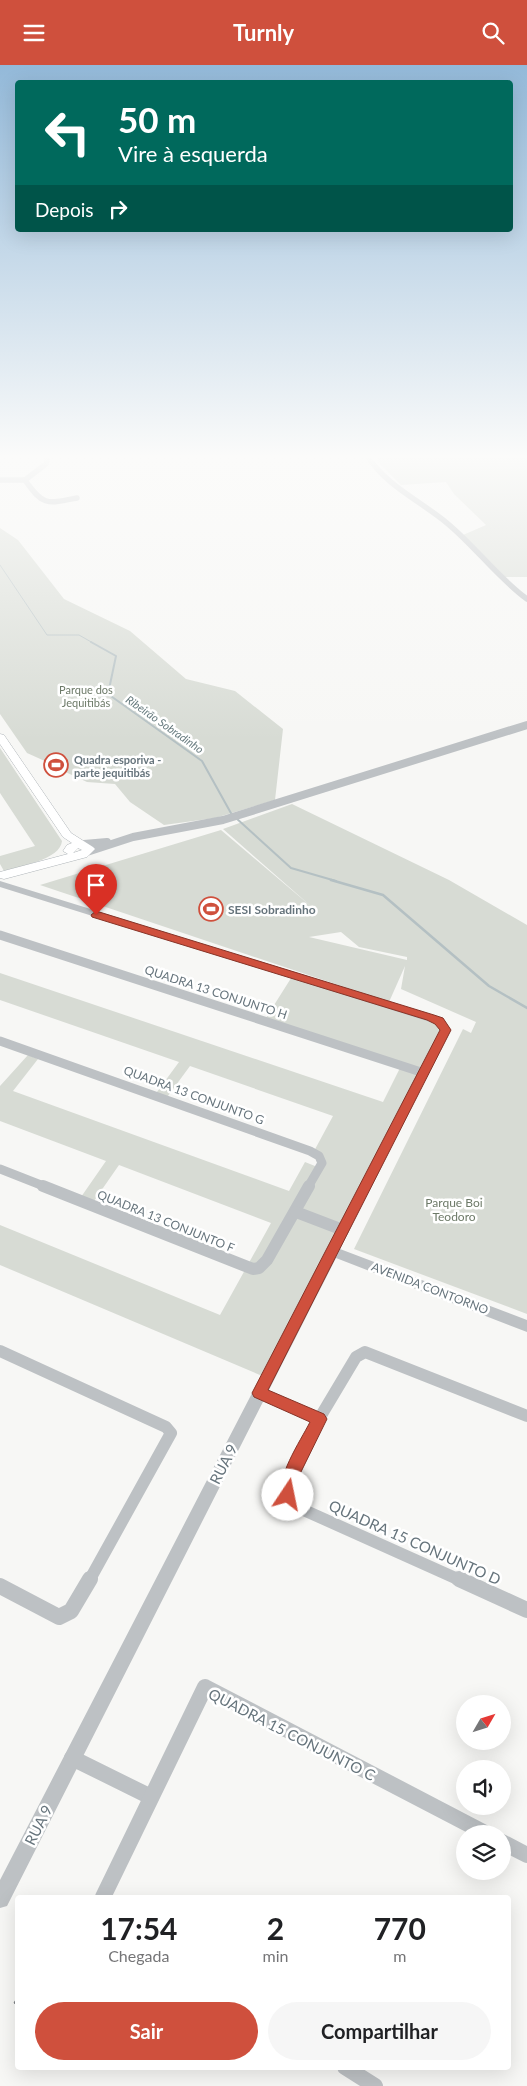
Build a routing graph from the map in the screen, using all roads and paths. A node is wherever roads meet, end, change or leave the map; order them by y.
1 (473, 551) edge
2 (527, 599) edge
3 (527, 725) edge
4 (0, 737) edge
5 (80, 850) junction
6 (3, 879) edge
7 (0, 935) edge
8 (0, 1041) edge
9 (424, 1073) junction
10 (0, 1169) edge
11 (296, 1212) junction
12 (343, 1230) junction
13 (332, 1251) junction
14 (527, 1326) edge
15 (0, 1351) edge
16 (260, 1393) junction
17 (527, 1416) edge
18 (319, 1419) junction
19 (0, 1586) edge
20 (527, 1610) edge
21 (72, 1758) junction
22 (151, 1797) junction
23 (470, 1825) edge
24 (511, 1847) edge
25 (527, 1855) edge
26 (104, 1895) edge
27 (0, 1899) edge
28 (350, 2070) edge
29 (376, 2086) edge

1 - 2 street
3 - 5 street
4 - 5 main road
5 - 6 main road
6 - 9 street, RUA 9
7 - 9 street, QUADRA 13 CONJUNTO H
8 - 11 street, QUADRA 13 CONJUNTO G
9 - 12 street, RUA 9
10 - 11 street, QUADRA 13 CONJUNTO F
11 - 12 street
12 - 13 street, RUA 9
13 - 14 street, AVENIDA CONTORNO
13 - 16 street, RUA 9
15 - 19 street
16 - 18 street
16 - 21 street, RUA 9
17 - 18 street, QUADRA 15 CONJUNTO D
18 - 20 street, QUADRA 15 CONJUNTO D
21 - 22 street
21 - 27 street, RUA 9
22 - 23 street, QUADRA 15 CONJUNTO C
22 - 26 street
24 - 25 street
28 - 29 street

